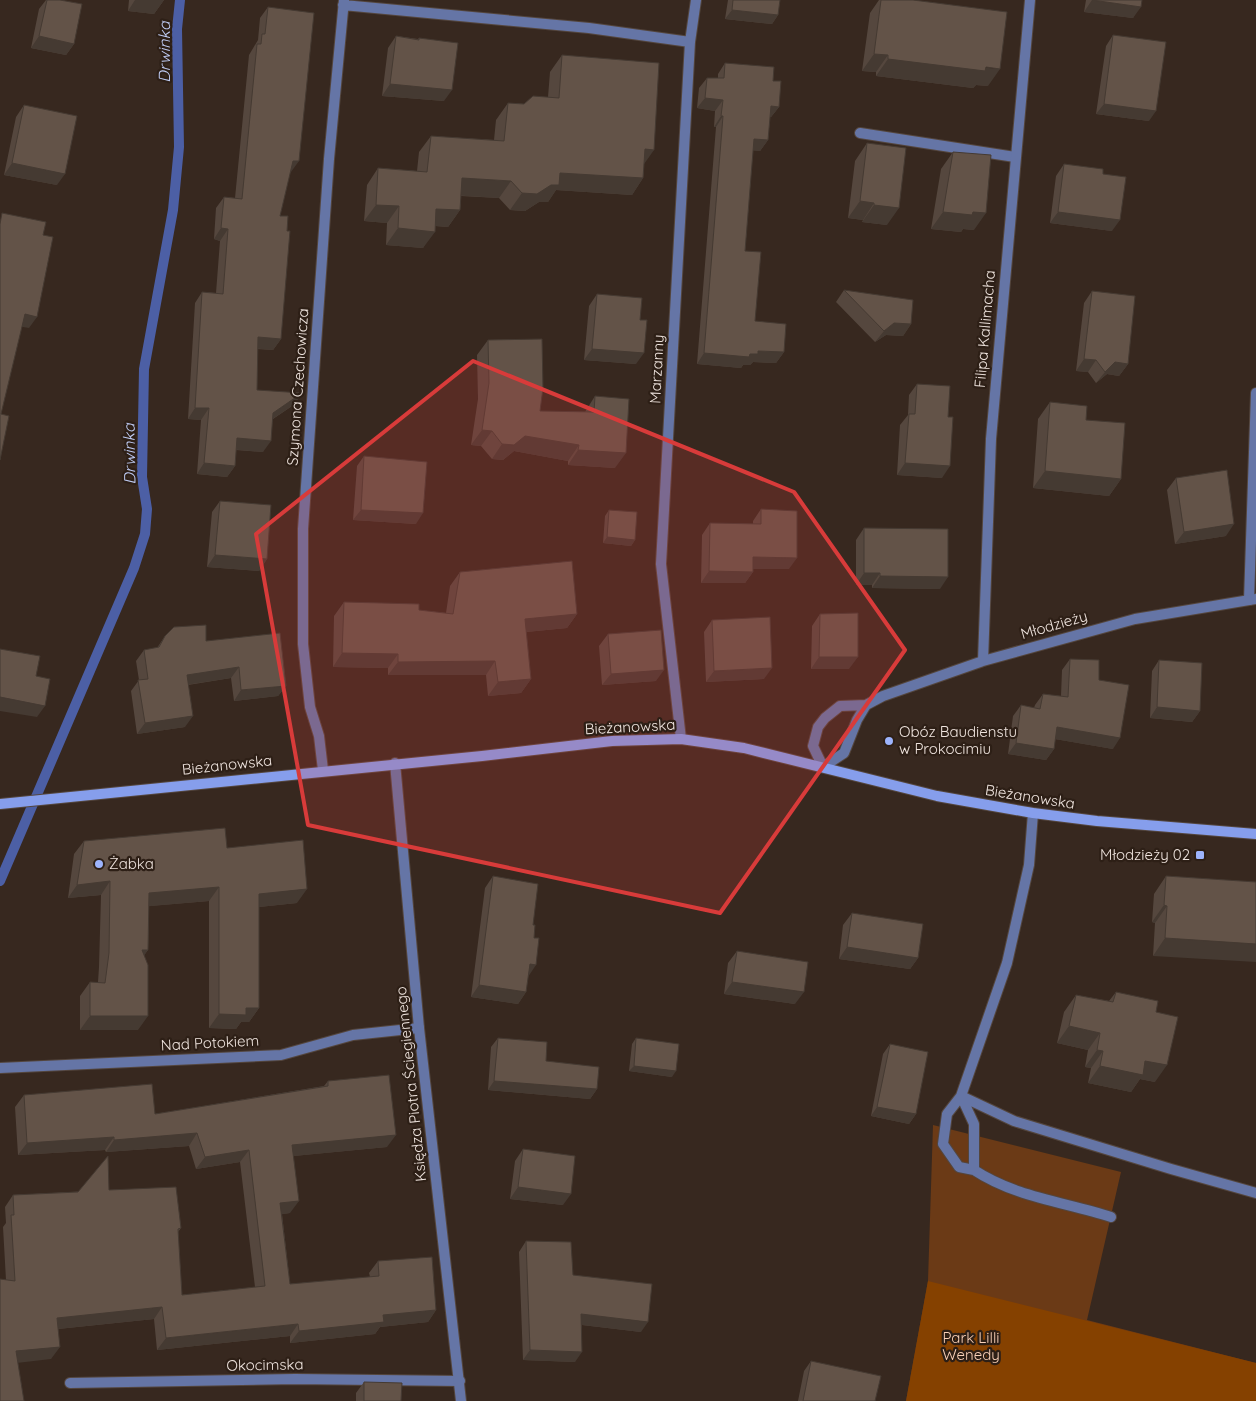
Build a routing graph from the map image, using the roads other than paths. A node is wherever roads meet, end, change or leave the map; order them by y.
1 (696, 0) edge
2 (1030, 0) edge
3 (344, 2) edge
4 (690, 42) junction
5 (860, 134) dead end
6 (1015, 157) junction
7 (1256, 394) edge
8 (1253, 600) edge
9 (983, 661) junction
10 (866, 705) junction
11 (681, 739) junction
12 (395, 763) junction
13 (823, 767) junction
14 (323, 770) junction
15 (0, 804) edge
16 (1033, 813) junction
17 (1256, 834) edge
18 (419, 1028) junction
19 (0, 1068) edge
20 (961, 1096) junction
21 (974, 1170) junction
22 (1256, 1193) edge
23 (1111, 1217) dead end
24 (460, 1381) junction
25 (70, 1383) dead end
26 (461, 1401) edge

1 - 4 street, Marzanny
2 - 6 street, Filipa Kallimacha
3 - 4 street, Szymona Czechowicza
3 - 14 street, Szymona Czechowicza
4 - 11 street, Marzanny
5 - 6 street
6 - 9 street, Filipa Kallimacha
7 - 8 street
8 - 9 street, Młodzieży
9 - 10 street, Młodzieży
10 - 13 street
10 - 13 street, Młodzieży
11 - 12 street, Bieżanowska
11 - 13 street, Bieżanowska
12 - 14 street, Bieżanowska
12 - 18 street, Księdza Piotra Ściegiennego
13 - 16 street, Bieżanowska
14 - 15 street, Bieżanowska
16 - 17 street, Bieżanowska
16 - 20 street
18 - 19 street, Nad Potokiem
18 - 24 street, Księdza Piotra Ściegiennego
20 - 21 street
20 - 21 street
20 - 22 street
21 - 23 street
24 - 25 street, Okocimska
24 - 26 street, Księdza Piotra Ściegiennego

